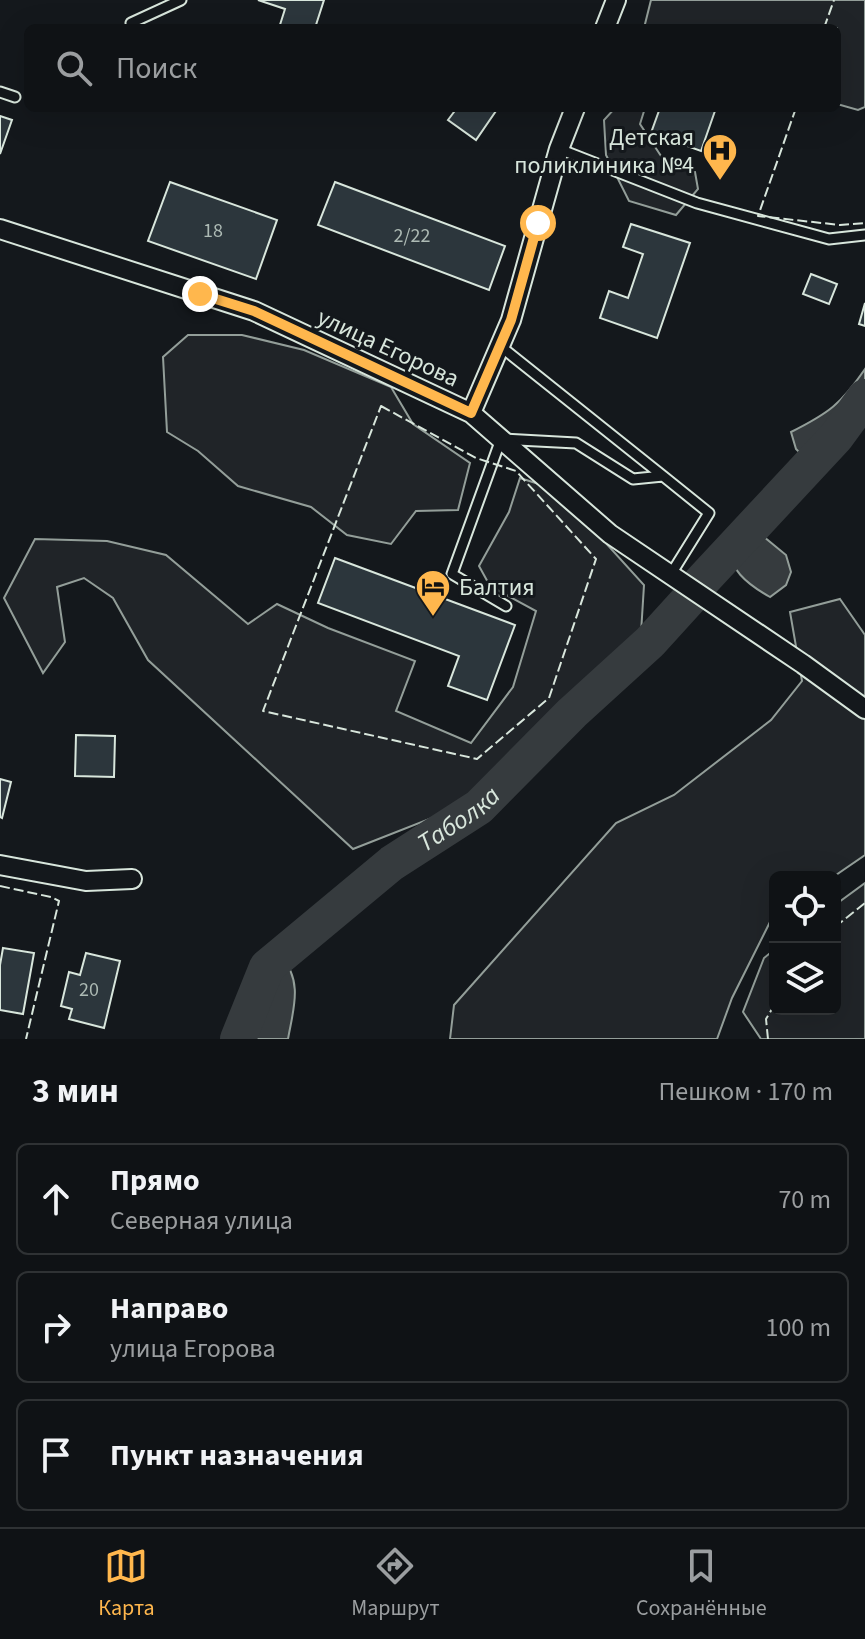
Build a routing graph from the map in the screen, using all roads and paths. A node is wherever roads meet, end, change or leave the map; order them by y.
1 (181, 0) edge
2 (616, 0) edge
3 (131, 23) dead end
4 (607, 24) edge
5 (0, 92) edge
6 (15, 97) dead end
7 (573, 112) edge
8 (559, 149) junction
9 (0, 229) edge
10 (865, 235) edge
11 (500, 346) junction
12 (471, 413) junction
13 (501, 439) junction
14 (663, 476) junction
15 (671, 574) junction
16 (506, 606) dead end
17 (865, 709) edge
18 (0, 865) edge
19 (132, 879) dead end

1 - 3 lane
2 - 4 street
5 - 6 lane
7 - 8 street
8 - 10 lane
8 - 11 street
9 - 12 street, улица Егорова
11 - 12 street
11 - 14 lane
12 - 13 street, улица Егорова
13 - 14 lane
13 - 15 street, улица Егорова
13 - 16 lane
14 - 15 lane
15 - 17 street, улица Егорова
18 - 19 street

